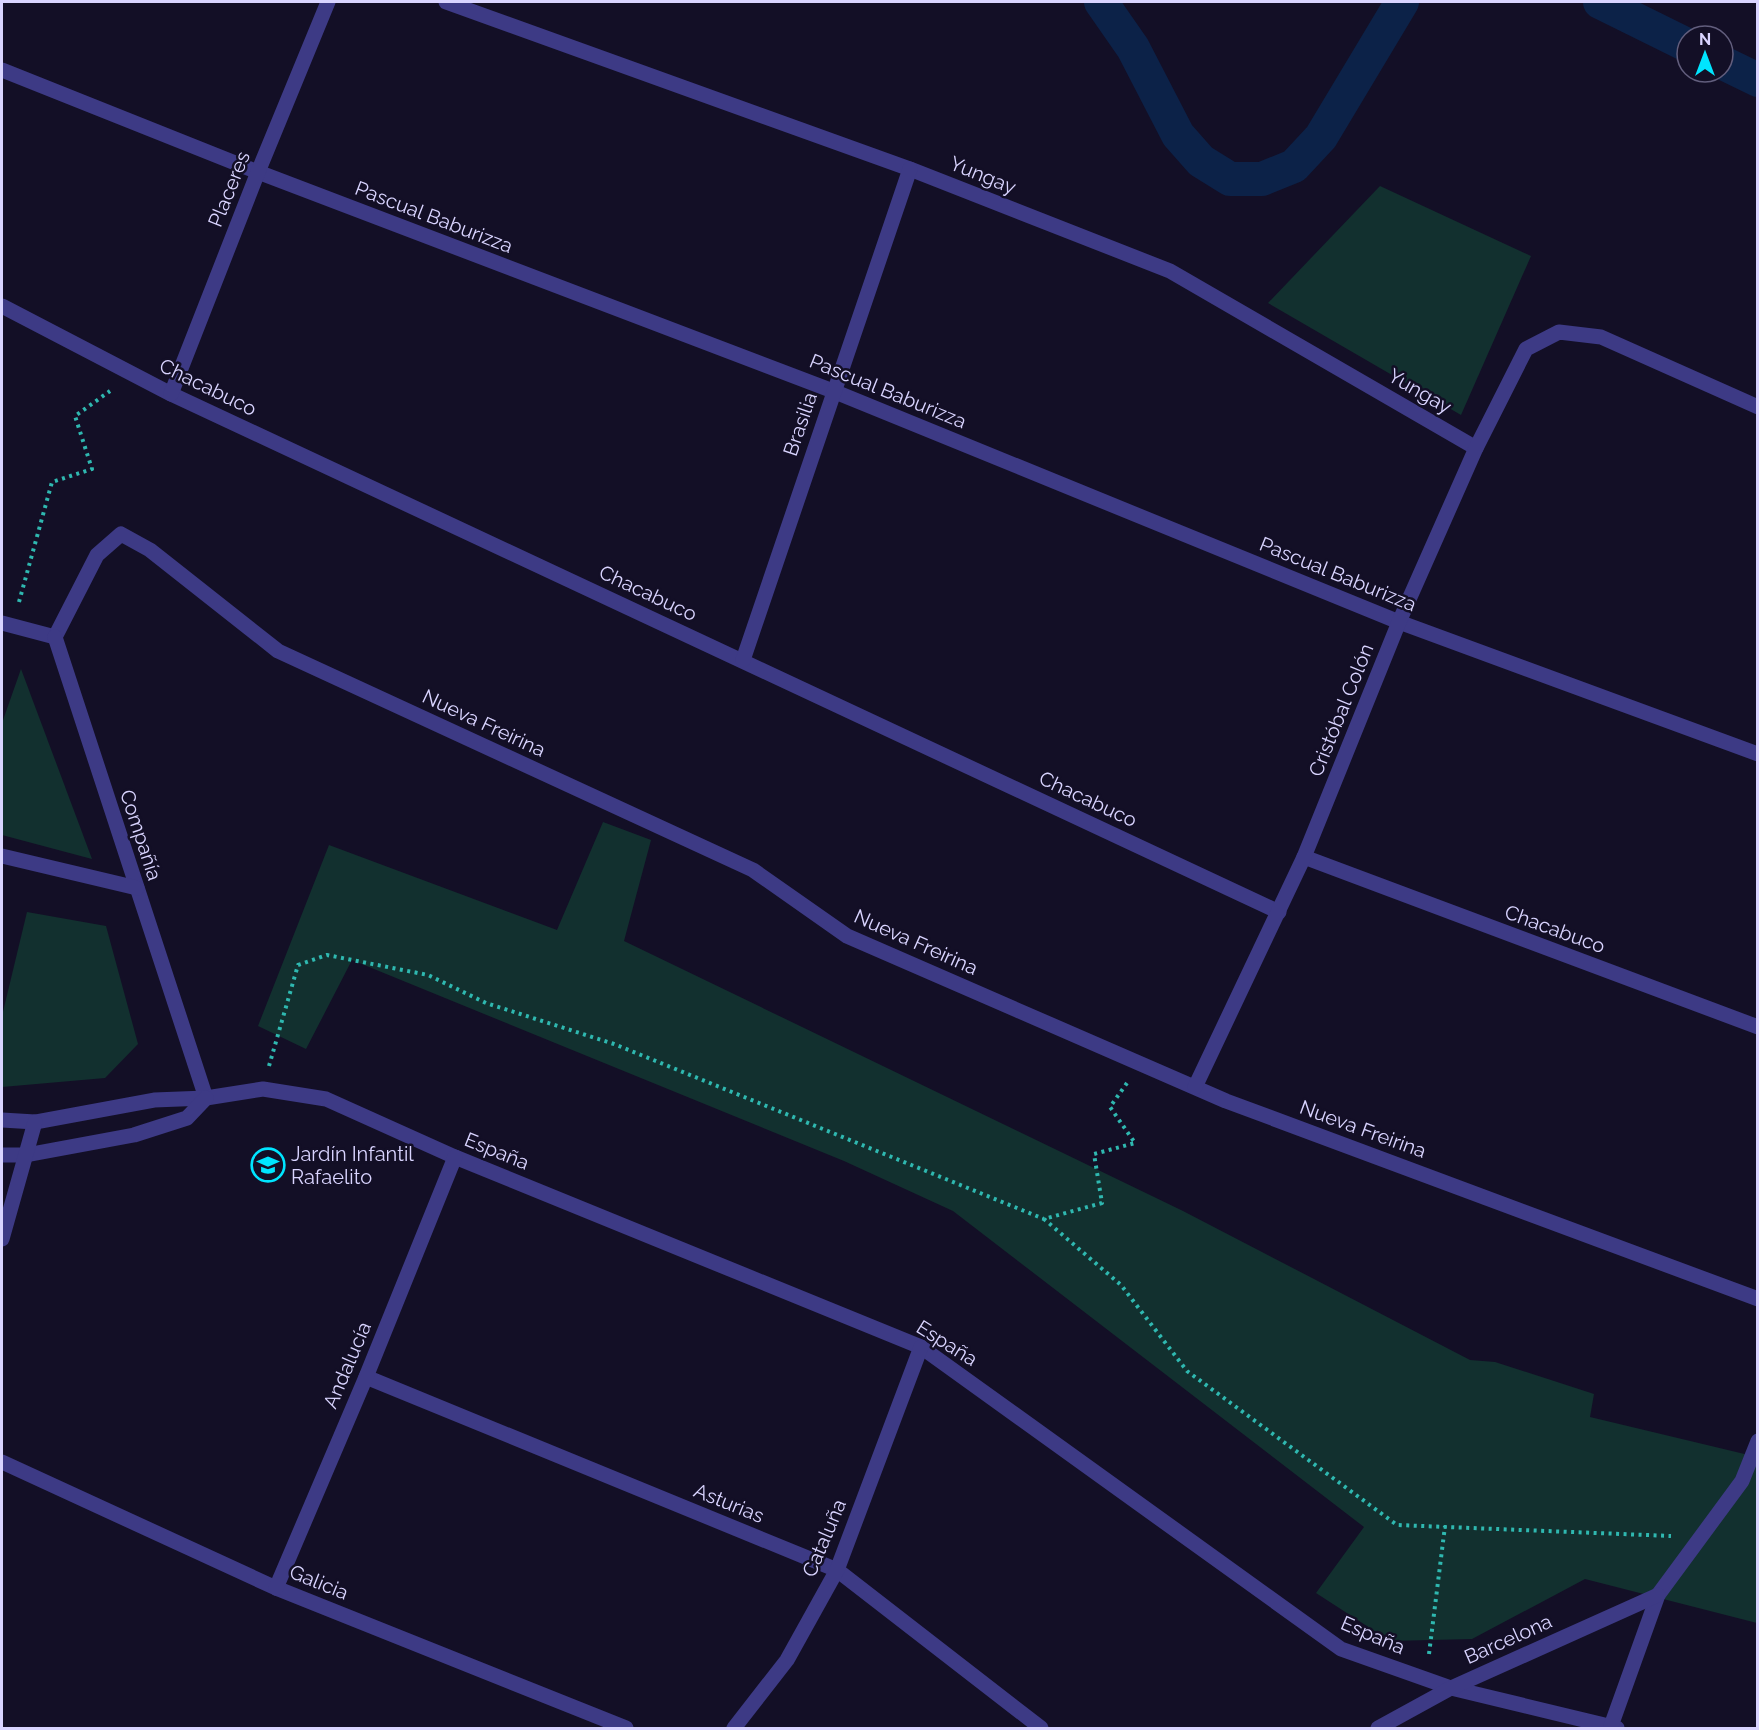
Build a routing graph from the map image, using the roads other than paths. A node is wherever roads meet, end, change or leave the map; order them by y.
1 (328, 2) edge
2 (446, 2) edge
3 (2, 70) edge
4 (910, 169) junction
5 (258, 172) junction
6 (2, 306) edge
7 (833, 391) junction
8 (171, 393) junction
9 (1758, 407) edge
10 (1476, 448) junction
11 (1399, 622) junction
12 (7, 625) edge
13 (55, 637) junction
14 (743, 660) junction
15 (1758, 754) edge
16 (2, 856) edge
17 (1304, 857) junction
18 (136, 888) junction
19 (1279, 912) junction
20 (1758, 1027) edge
21 (1195, 1087) junction
22 (206, 1098) junction
23 (2, 1120) edge
24 (34, 1122) junction
25 (2, 1155) edge
26 (26, 1155) junction
27 (455, 1157) junction
28 (2, 1239) edge
29 (1758, 1299) edge
30 (921, 1347) junction
31 (366, 1377) junction
32 (1758, 1441) edge
33 (2, 1462) edge
34 (837, 1570) junction
35 (276, 1588) junction
36 (1658, 1595) junction
37 (1451, 1688) junction
38 (1614, 1727) edge
39 (626, 1728) edge
40 (734, 1728) edge
41 (1041, 1728) edge
42 (1378, 1728) edge

1 - 5 street, Placeres
2 - 4 street, Yungay
3 - 5 street, Pascual Baburizza
4 - 7 street, Brasilia
4 - 10 street, Yungay
5 - 7 street, Pascual Baburizza
5 - 8 street, Placeres
6 - 8 street, Chacabuco
7 - 11 street, Pascual Baburizza
7 - 14 street, Brasilia
8 - 14 street, Chacabuco
9 - 10 street, Cristóbal Colón
10 - 11 street, Cristóbal Colón
11 - 15 street, Pascual Baburizza
11 - 17 street, Cristóbal Colón
12 - 13 street
13 - 18 street, Compañía
13 - 21 street, Nueva Freirina
14 - 19 street, Chacabuco
16 - 18 street
17 - 19 street, Cristóbal Colón
17 - 20 street, Chacabuco
18 - 22 street, Compañía
19 - 21 street, Cristóbal Colón
21 - 29 street, Nueva Freirina
22 - 24 street, España
22 - 26 street
22 - 27 street, España
23 - 24 street, España
24 - 26 street
25 - 26 street
26 - 28 street
27 - 30 street, España
27 - 31 street, Andalucía
30 - 34 street, Cataluña
30 - 37 street, España
31 - 34 street, Asturias
31 - 35 street, Andalucía
32 - 36 street
33 - 35 street, Galicia
34 - 40 street, Cataluña
34 - 41 street, Asturias
35 - 39 street, Galicia
36 - 37 street, Barcelona
36 - 38 street
37 - 38 street, España
37 - 42 street, Barcelona

